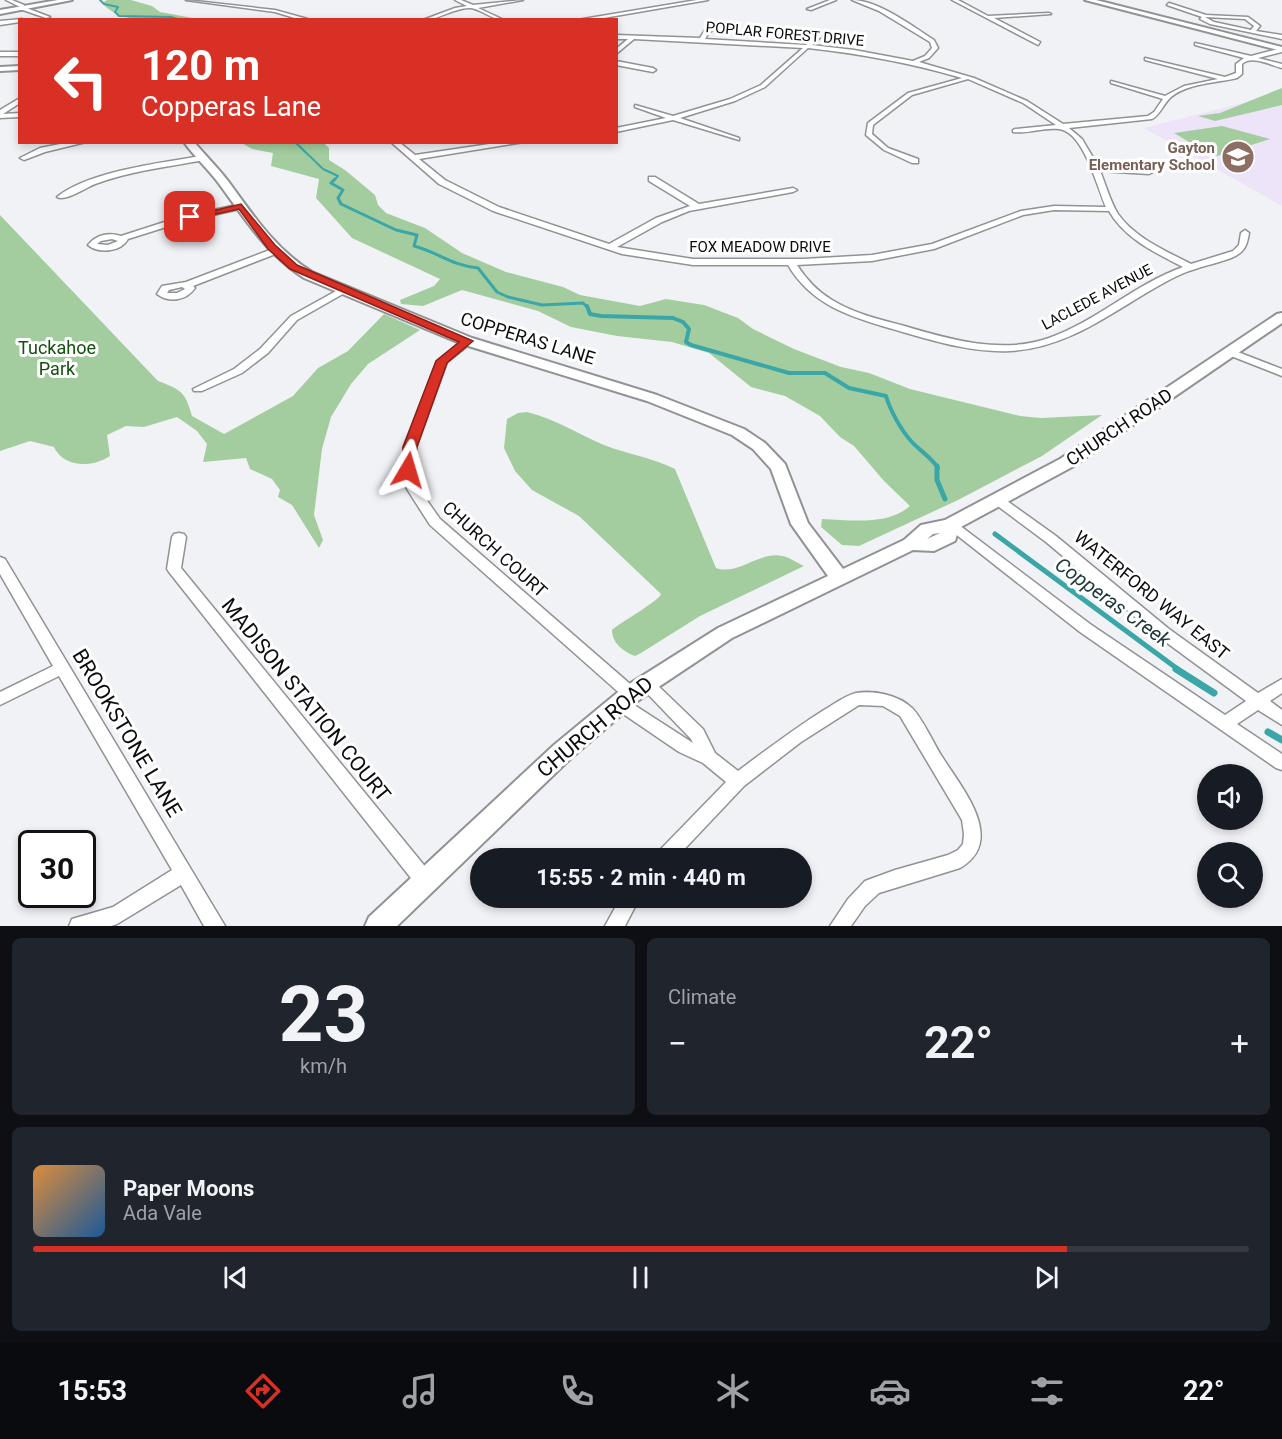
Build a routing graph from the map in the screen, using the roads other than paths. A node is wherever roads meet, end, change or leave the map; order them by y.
1 (8, 0) edge
2 (55, 0) edge
3 (69, 0) edge
4 (188, 0) edge
5 (457, 0) edge
6 (521, 0) edge
7 (706, 0) edge
8 (834, 0) edge
9 (854, 0) edge
10 (954, 0) edge
11 (1079, 0) edge
12 (1088, 0) edge
13 (1100, 0) edge
14 (1169, 4) dead end
15 (22, 7) junction
16 (31, 7) junction
17 (474, 7) junction
18 (809, 9) dead end
19 (0, 11) edge
20 (1048, 14) dead end
21 (1206, 16) junction
22 (48, 17) edge
23 (1154, 17) junction
24 (301, 18) edge
25 (430, 18) edge
26 (498, 18) edge
27 (592, 18) edge
28 (988, 18) junction
29 (18, 20) edge
30 (0, 23) edge
31 (714, 28) dead end
32 (1252, 32) junction
33 (819, 36) dead end
34 (618, 37) edge
35 (1282, 37) edge
36 (632, 38) junction
37 (702, 40) junction
38 (1038, 43) dead end
39 (1197, 44) dead end
40 (807, 47) junction
41 (1282, 48) edge
42 (618, 50) edge
43 (0, 54) edge
44 (18, 54) edge
45 (1248, 58) junction
46 (1147, 59) dead end
47 (618, 63) edge
48 (911, 63) junction
49 (1282, 66) edge
50 (18, 68) edge
51 (0, 69) edge
52 (653, 70) dead end
53 (966, 79) junction
54 (1227, 79) junction
55 (1113, 82) dead end
56 (1166, 99) junction
57 (18, 102) edge
58 (637, 106) dead end
59 (0, 115) edge
60 (18, 115) edge
61 (669, 118) junction
62 (1063, 127) junction
63 (618, 130) edge
64 (1015, 131) dead end
65 (737, 139) dead end
66 (73, 144) edge
67 (190, 144) edge
68 (396, 144) edge
69 (507, 144) edge
70 (24, 158) dead end
71 (201, 158) junction
72 (412, 158) junction
73 (915, 161) dead end
74 (1096, 168) junction
75 (1149, 172) dead end
76 (652, 179) dead end
77 (793, 190) dead end
78 (61, 197) dead end
79 (241, 206) junction
80 (696, 206) junction
81 (1112, 209) junction
82 (1245, 233) dead end
83 (123, 238) dead end
84 (610, 247) junction
85 (275, 251) junction
86 (791, 262) junction
87 (1190, 267) junction
88 (186, 285) dead end
89 (345, 289) junction
90 (1282, 317) edge
91 (467, 341) junction
92 (1230, 352) junction
93 (1282, 373) edge
94 (198, 389) dead end
95 (999, 501) junction
96 (950, 525) junction
97 (179, 537) dead end
98 (0, 562) edge
99 (839, 577) junction
100 (62, 668) junction
101 (1282, 685) edge
102 (632, 693) junction
103 (0, 699) edge
104 (1258, 702) junction
105 (1282, 719) edge
106 (1226, 723) junction
107 (709, 758) junction
108 (1282, 764) edge
109 (738, 781) junction
110 (674, 848) edge
111 (184, 873) junction
112 (425, 881) junction
113 (625, 908) edge
114 (79, 926) edge
115 (215, 926) edge
116 (378, 926) edge
117 (615, 926) edge
118 (840, 926) edge

1 - 15 street
2 - 15 main road
3 - 16 main road
4 - 24 street
5 - 17 street
6 - 17 street
7 - 27 street
8 - 18 street
9 - 48 street
10 - 28 street
11 - 23 main road
12 - 23 main road
13 - 41 main road
14 - 21 street
15 - 16 main road
15 - 19 main road
15 - 22 street
16 - 22 street
17 - 25 street
17 - 26 street
20 - 28 street
21 - 32 street
21 - 32 street
23 - 41 main road
28 - 38 street
29 - 30 street
31 - 37 street
32 - 35 street
33 - 40 street
34 - 36 street, POPLAR FOREST DRIVE
36 - 37 street, POPLAR FOREST DRIVE
36 - 42 street
37 - 40 street, POPLAR FOREST DRIVE
39 - 45 street
40 - 48 street, POPLAR FOREST DRIVE
40 - 61 street
41 - 45 street
43 - 44 street
45 - 49 street
45 - 54 street
46 - 54 street
47 - 52 street
48 - 53 street, POPLAR FOREST DRIVE
50 - 51 main road
53 - 62 street, POPLAR FOREST DRIVE
53 - 73 street
54 - 56 street
55 - 56 street
56 - 62 street
57 - 59 street
58 - 61 street
59 - 60 street
61 - 63 street
61 - 65 street
62 - 64 street
62 - 74 street, POPLAR FOREST DRIVE
66 - 70 street
67 - 71 main road, COPPERAS LANE
68 - 72 street, FOX MEADOW DRIVE
69 - 72 street
71 - 78 street
71 - 79 main road, COPPERAS LANE
72 - 84 street, FOX MEADOW DRIVE
74 - 75 street
74 - 81 street, POPLAR FOREST DRIVE
76 - 80 street
77 - 80 street
79 - 83 street
79 - 85 main road, COPPERAS LANE
80 - 84 street
81 - 86 street, FOX MEADOW DRIVE
81 - 87 street, POPLAR FOREST DRIVE
82 - 87 street, LACLEDE AVENUE
84 - 86 street, FOX MEADOW DRIVE
85 - 88 street
85 - 89 main road, COPPERAS LANE
86 - 87 street, LACLEDE AVENUE
89 - 91 main road, COPPERAS LANE
89 - 94 street
90 - 92 main road, CHURCH ROAD
91 - 99 main road, COPPERAS LANE
91 - 102 street, CHURCH COURT
92 - 93 street
92 - 95 main road, CHURCH ROAD
95 - 96 main road, CHURCH ROAD
95 - 104 street, WATERFORD WAY EAST
96 - 99 main road, CHURCH ROAD
96 - 106 street
97 - 112 street, MADISON STATION COURT
98 - 100 street, BROOKSTONE LANE
99 - 102 main road, CHURCH ROAD
100 - 103 street
100 - 111 street, BROOKSTONE LANE
101 - 104 street
102 - 107 street
102 - 107 street
102 - 112 main road, CHURCH ROAD
104 - 105 street, WATERFORD WAY EAST
104 - 106 street
106 - 108 street
107 - 109 street
109 - 110 street
109 - 118 street
111 - 114 street
111 - 115 street, BROOKSTONE LANE
112 - 116 main road, CHURCH ROAD
113 - 117 street

